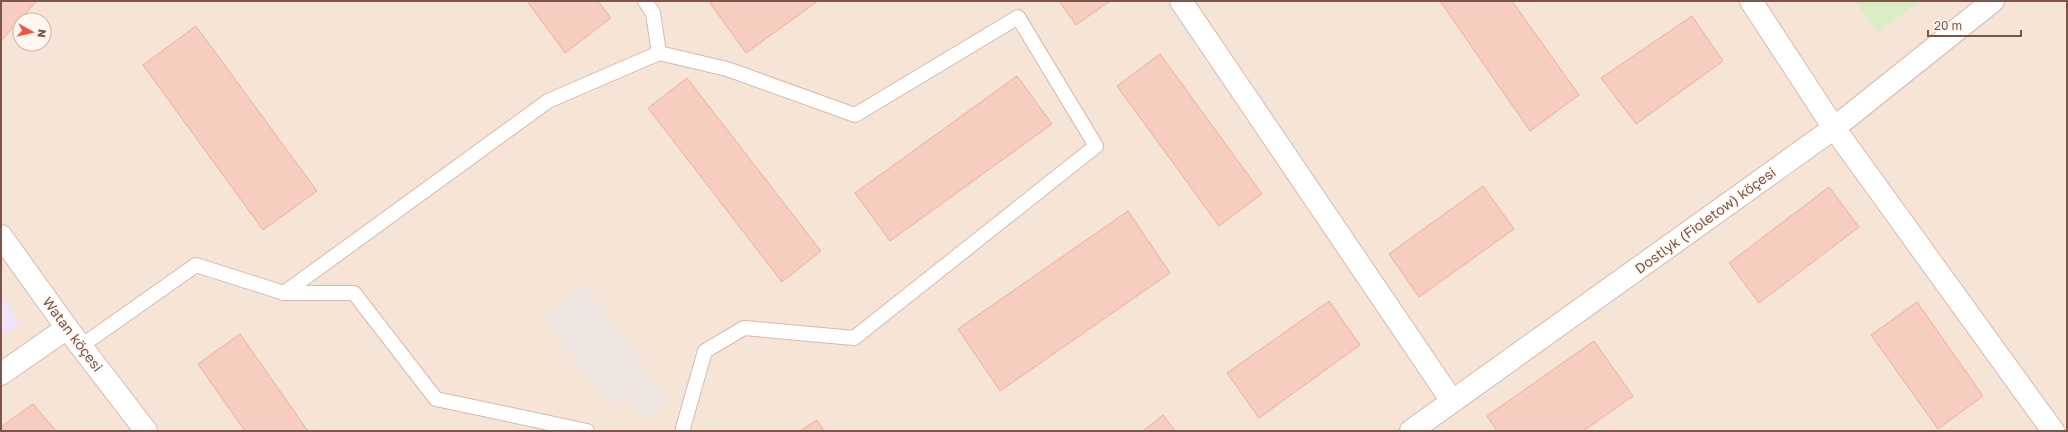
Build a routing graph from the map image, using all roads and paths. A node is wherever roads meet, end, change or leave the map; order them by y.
1 (646, 1) edge
2 (1181, 1) edge
3 (1751, 1) edge
4 (1993, 1) edge
5 (659, 52) junction
6 (1834, 128) junction
7 (1, 236) edge
8 (284, 293) junction
9 (67, 328) junction
10 (81, 346) junction
11 (1, 374) edge
12 (1452, 401) junction
13 (681, 430) edge
14 (146, 431) edge
15 (587, 431) edge
16 (1410, 431) edge
17 (2053, 431) edge

1 - 5 lane
2 - 12 street
3 - 6 street
4 - 6 street, Dostlyk (Fioletow) köçesi
5 - 8 lane
5 - 13 lane
6 - 12 street, Dostlyk (Fioletow) köçesi
6 - 17 street
7 - 9 street, Watan köçesi
8 - 10 lane
8 - 15 lane
9 - 10 street, Watan köçesi
9 - 11 street
10 - 14 street, Watan köçesi
12 - 16 street, Dostlyk (Fioletow) köçesi

